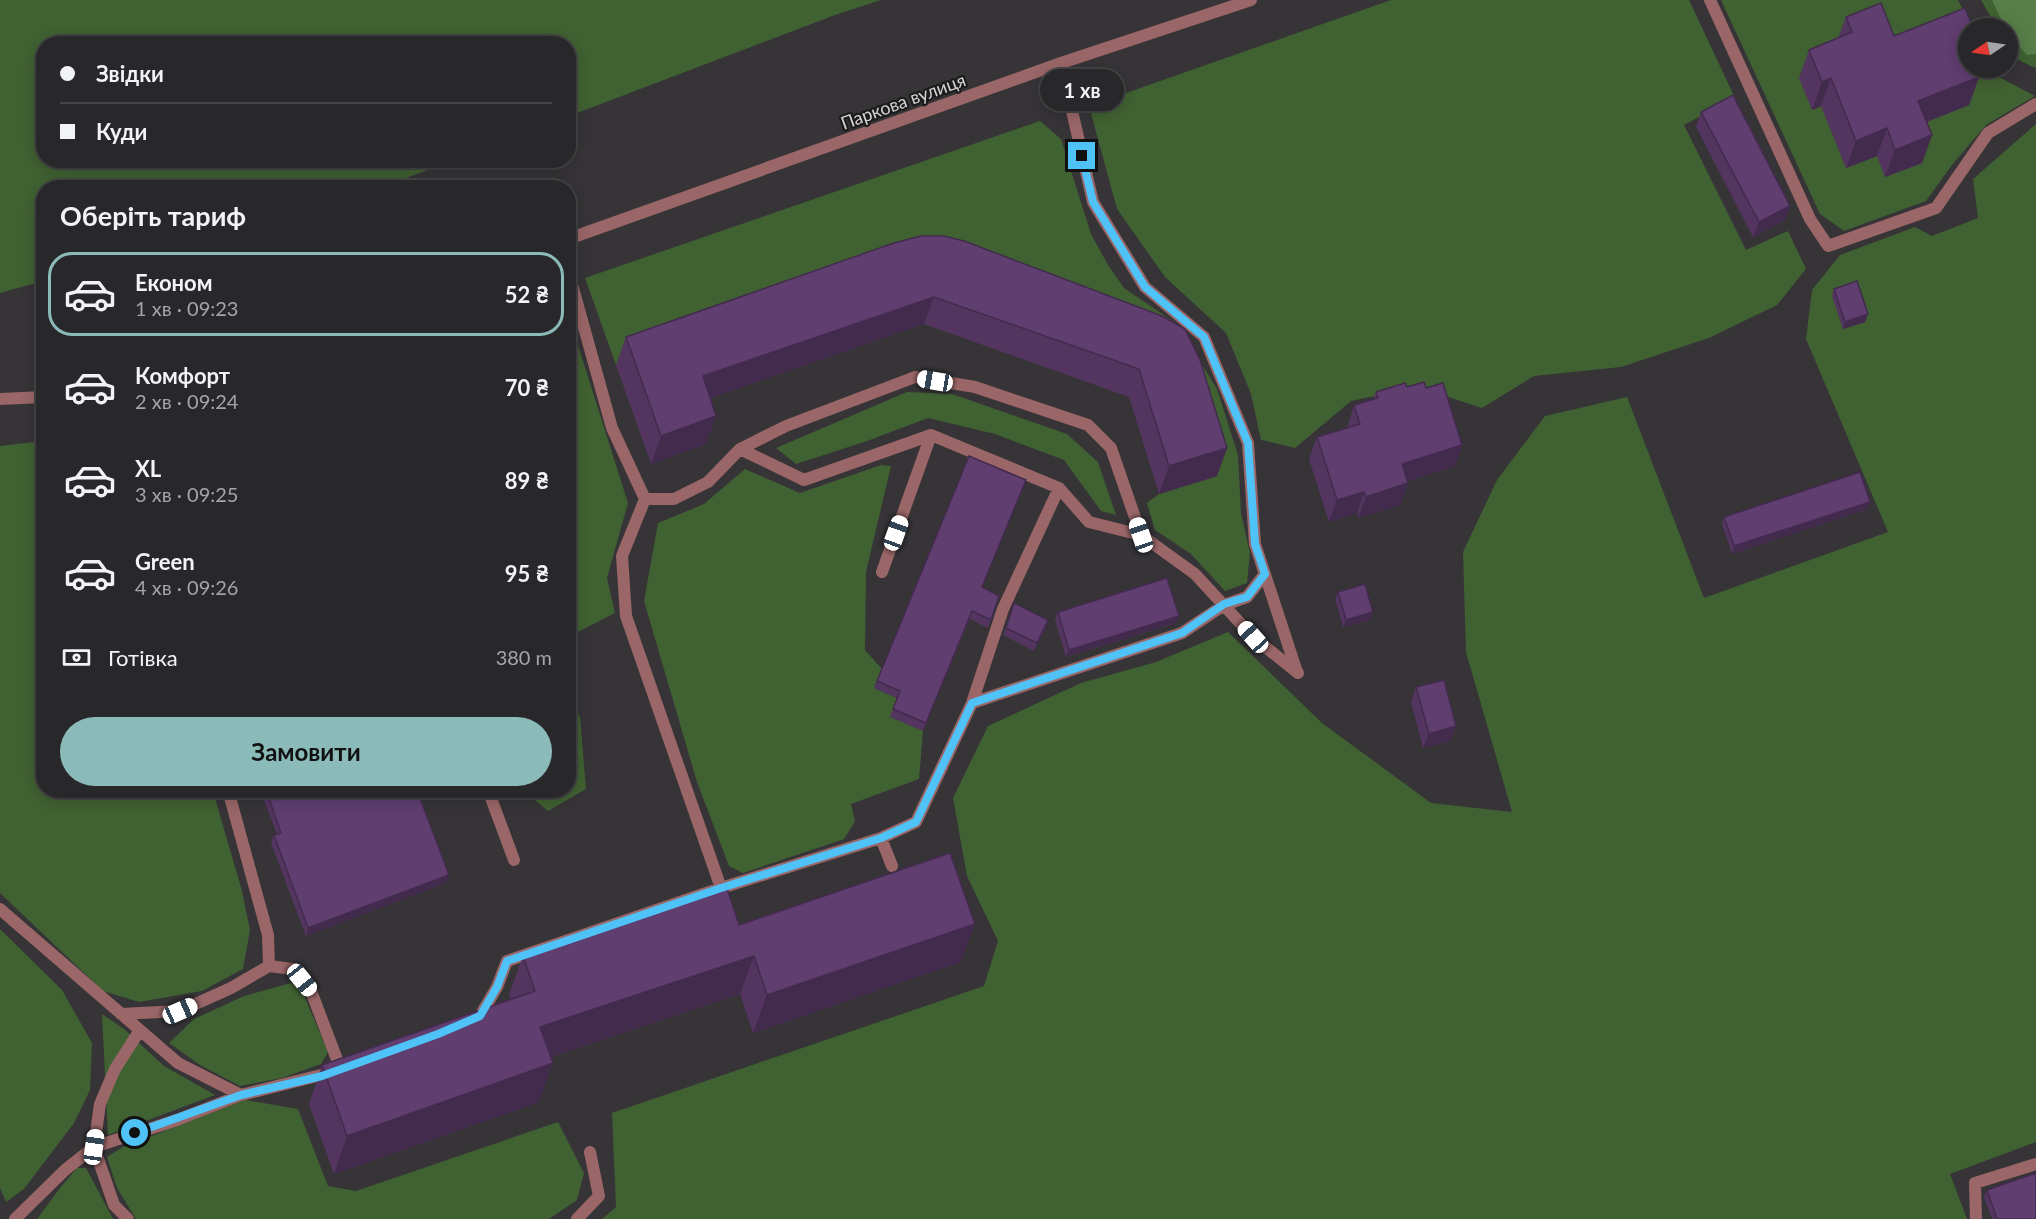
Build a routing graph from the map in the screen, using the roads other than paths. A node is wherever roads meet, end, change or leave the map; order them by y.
1 (1251, 0) edge
2 (1710, 0) edge
3 (1061, 63) junction
4 (2036, 104) edge
5 (576, 236) edge
6 (576, 299) edge
7 (36, 397) edge
8 (0, 399) edge
9 (931, 435) junction
10 (740, 449) junction
11 (1059, 488) junction
12 (645, 499) junction
13 (1141, 535) junction
14 (882, 572) dead end
15 (1265, 574) junction
16 (1224, 604) junction
17 (972, 703) junction
18 (230, 798) edge
19 (491, 798) edge
20 (881, 838) junction
21 (514, 860) dead end
22 (891, 866) dead end
23 (721, 888) junction
24 (0, 909) edge
25 (269, 966) junction
26 (121, 1014) junction
27 (470, 1021) edge
28 (140, 1030) junction
29 (241, 1095) junction
30 (94, 1147) junction
31 (590, 1152) dead end
32 (2036, 1164) edge
33 (15, 1219) edge
34 (128, 1219) edge
35 (577, 1219) edge
36 (1976, 1219) edge

1 - 3 street, Паркова вулиця
2 - 4 street
3 - 5 street, Паркова вулиця
3 - 15 street
6 - 12 street
7 - 8 street
9 - 10 street
9 - 11 street
9 - 14 street
10 - 12 street
10 - 13 street
11 - 13 street
11 - 17 street
12 - 23 street
13 - 16 street
15 - 16 street
15 - 16 street
16 - 17 street
17 - 20 street
18 - 25 street
19 - 21 street
20 - 22 street
20 - 23 street
23 - 27 street
24 - 26 street
25 - 26 street
25 - 29 street
26 - 28 street
28 - 29 street
28 - 30 street
29 - 30 street
30 - 33 street
30 - 34 street
31 - 35 street
32 - 36 street

